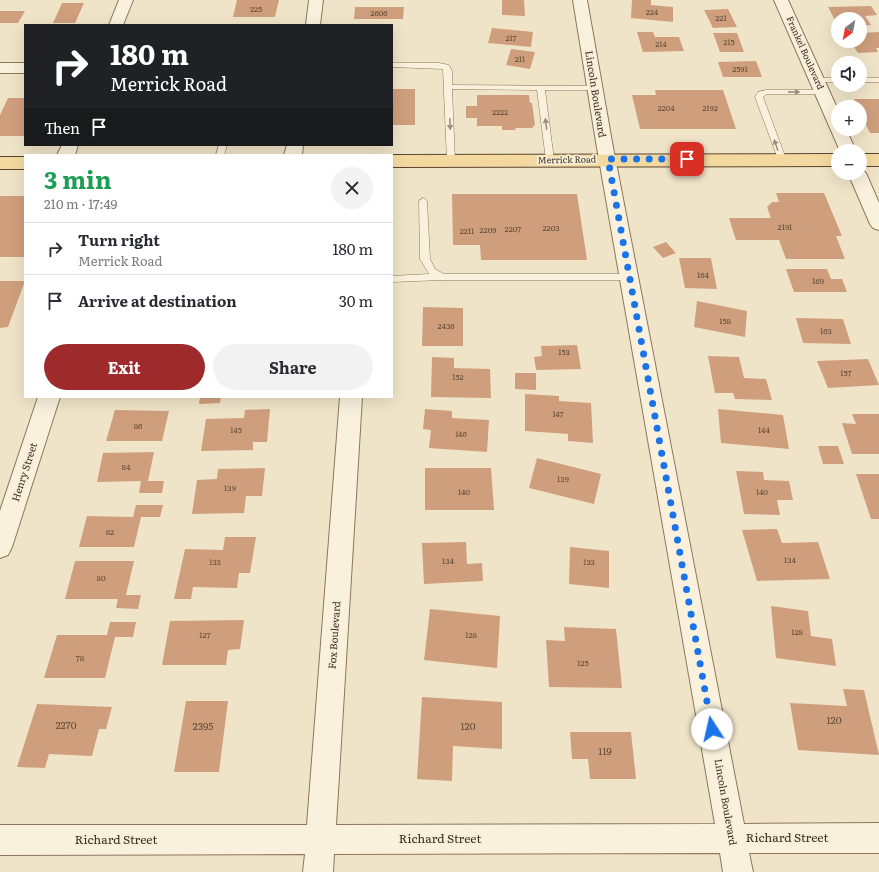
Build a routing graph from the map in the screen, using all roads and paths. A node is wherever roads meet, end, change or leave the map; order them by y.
1 (126, 0) edge
2 (316, 0) edge
3 (580, 0) edge
4 (781, 0) edge
5 (116, 24) edge
6 (313, 24) edge
7 (393, 65) edge
8 (0, 68) edge
9 (24, 68) edge
10 (867, 80) edge
11 (879, 80) edge
12 (831, 82) edge
13 (819, 86) junction
14 (448, 87) junction
15 (541, 88) junction
16 (596, 88) junction
17 (831, 113) edge
18 (608, 159) junction
19 (550, 160) junction
20 (782, 160) junction
21 (831, 160) edge
22 (867, 160) edge
23 (879, 160) edge
24 (393, 161) edge
25 (451, 161) junction
26 (0, 163) edge
27 (24, 163) edge
28 (860, 180) edge
29 (424, 201) dead end
30 (879, 224) edge
31 (442, 277) junction
32 (630, 277) junction
33 (393, 279) edge
34 (49, 398) edge
35 (351, 398) edge
36 (0, 547) edge
37 (732, 838) junction
38 (879, 838) edge
39 (0, 840) edge
40 (320, 840) junction
41 (318, 872) edge
42 (738, 872) edge

1 - 5 street
2 - 6 street
3 - 16 street, Lincoln Boulevard
4 - 13 street, Frankel Boulevard
7 - 14 lane
8 - 9 street
10 - 11 lane
12 - 13 lane
13 - 17 street, Frankel Boulevard
20 -> 13 lane
14 - 15 lane
14 -> 25 lane
15 - 16 lane
19 -> 15 lane
16 - 18 street, Lincoln Boulevard
18 - 19 main road, Merrick Road
18 - 20 main road, Merrick Road
18 - 32 street, Lincoln Boulevard
19 - 25 main road, Merrick Road
20 - 21 main road, Merrick Road
22 - 23 main road
24 - 25 main road, Merrick Road
26 - 27 main road
28 - 30 street
29 - 31 lane
31 - 32 lane
31 - 33 lane
32 - 37 street, Lincoln Boulevard
34 - 36 street, Henry Street
35 - 40 street, Fox Boulevard
37 - 38 street, Richard Street
37 - 40 street, Richard Street
37 - 42 street, Lincoln Boulevard
39 - 40 street, Richard Street
40 - 41 street, Fox Boulevard

